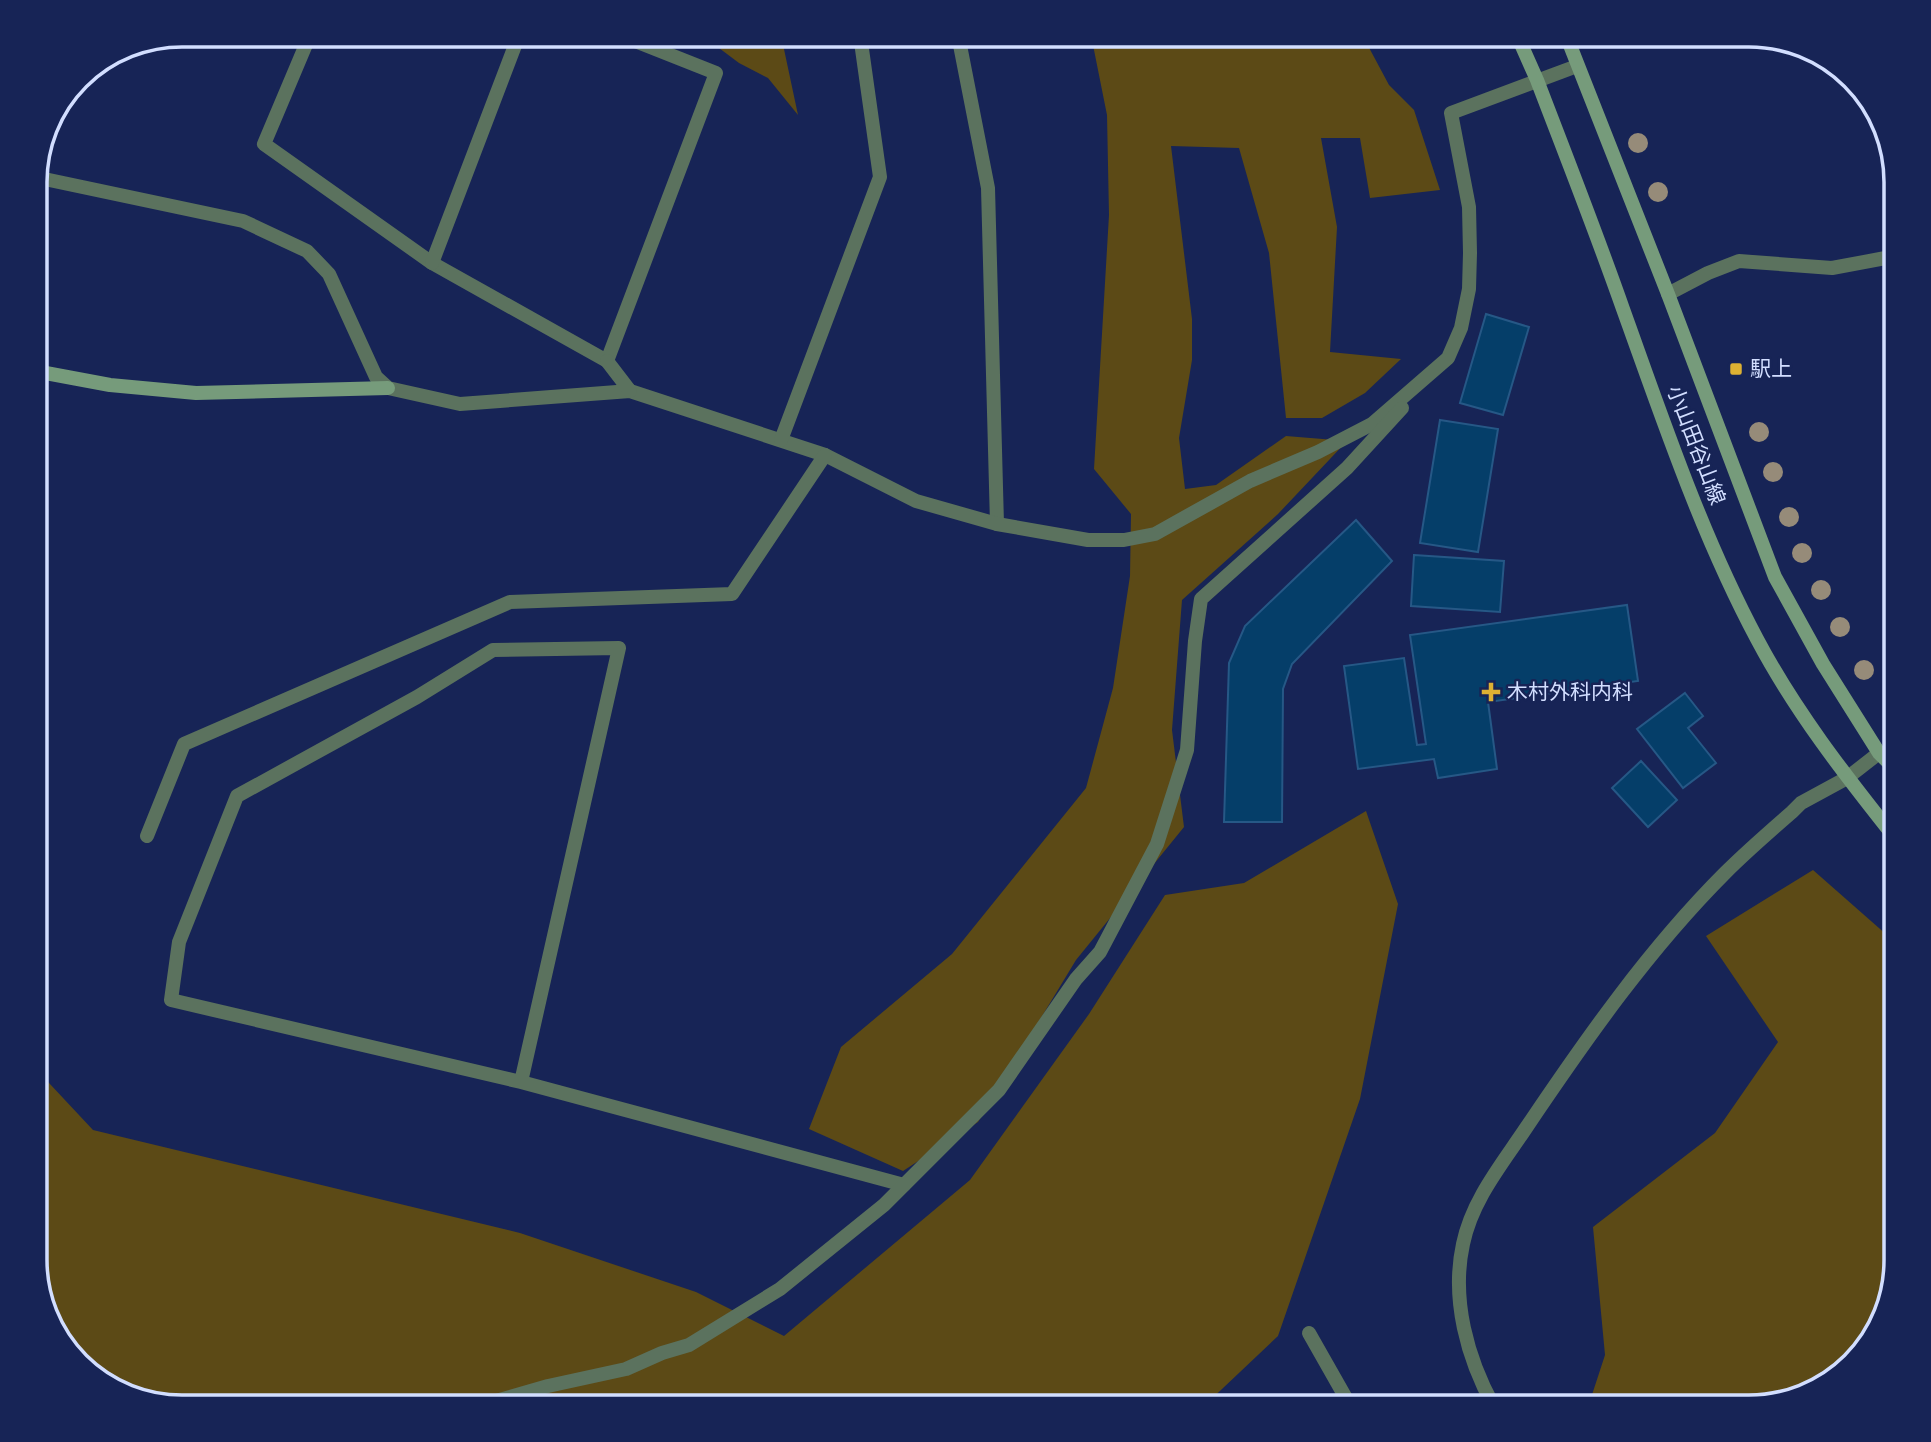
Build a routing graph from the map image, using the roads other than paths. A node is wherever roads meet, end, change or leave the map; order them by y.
1 (1522, 47) edge
2 (1570, 47) edge
3 (305, 48) edge
4 (514, 48) edge
5 (651, 48) edge
6 (862, 48) edge
7 (960, 48) edge
8 (1577, 66) junction
9 (1537, 80) junction
10 (48, 180) edge
11 (1884, 258) edge
12 (432, 262) junction
13 (1668, 293) junction
14 (1448, 358) junction
15 (607, 361) junction
16 (48, 373) edge
17 (388, 388) junction
18 (630, 391) junction
19 (781, 440) junction
20 (825, 454) junction
21 (997, 524) junction
22 (1879, 753) junction
23 (1884, 758) edge
24 (1847, 778) junction
25 (1884, 824) edge
26 (147, 836) dead end
27 (521, 1082) junction
28 (904, 1185) junction
29 (1310, 1334) dead end
30 (517, 1395) edge
31 (1343, 1395) edge
32 (1489, 1395) edge

1 - 9 main road, 小山田谷山線
2 - 8 main road, 小山田谷山線
3 - 12 street
4 - 12 street
5 - 15 street
6 - 19 street
7 - 21 street
8 - 9 street
8 - 13 main road, 小山田谷山線
9 - 14 street
9 - 24 main road, 小山田谷山線
10 - 17 street
11 - 13 street
12 - 15 street
13 - 22 main road, 小山田谷山線
14 - 21 street
14 - 28 street
15 - 18 street
16 - 17 main road
17 - 18 street
18 - 19 street
19 - 20 street
20 - 21 street
20 - 26 street
22 - 23 main road, 小山田谷山線
22 - 24 street
24 - 25 main road, 小山田谷山線
24 - 32 street
27 - 27 street
27 - 28 street
28 - 30 street
29 - 31 street

